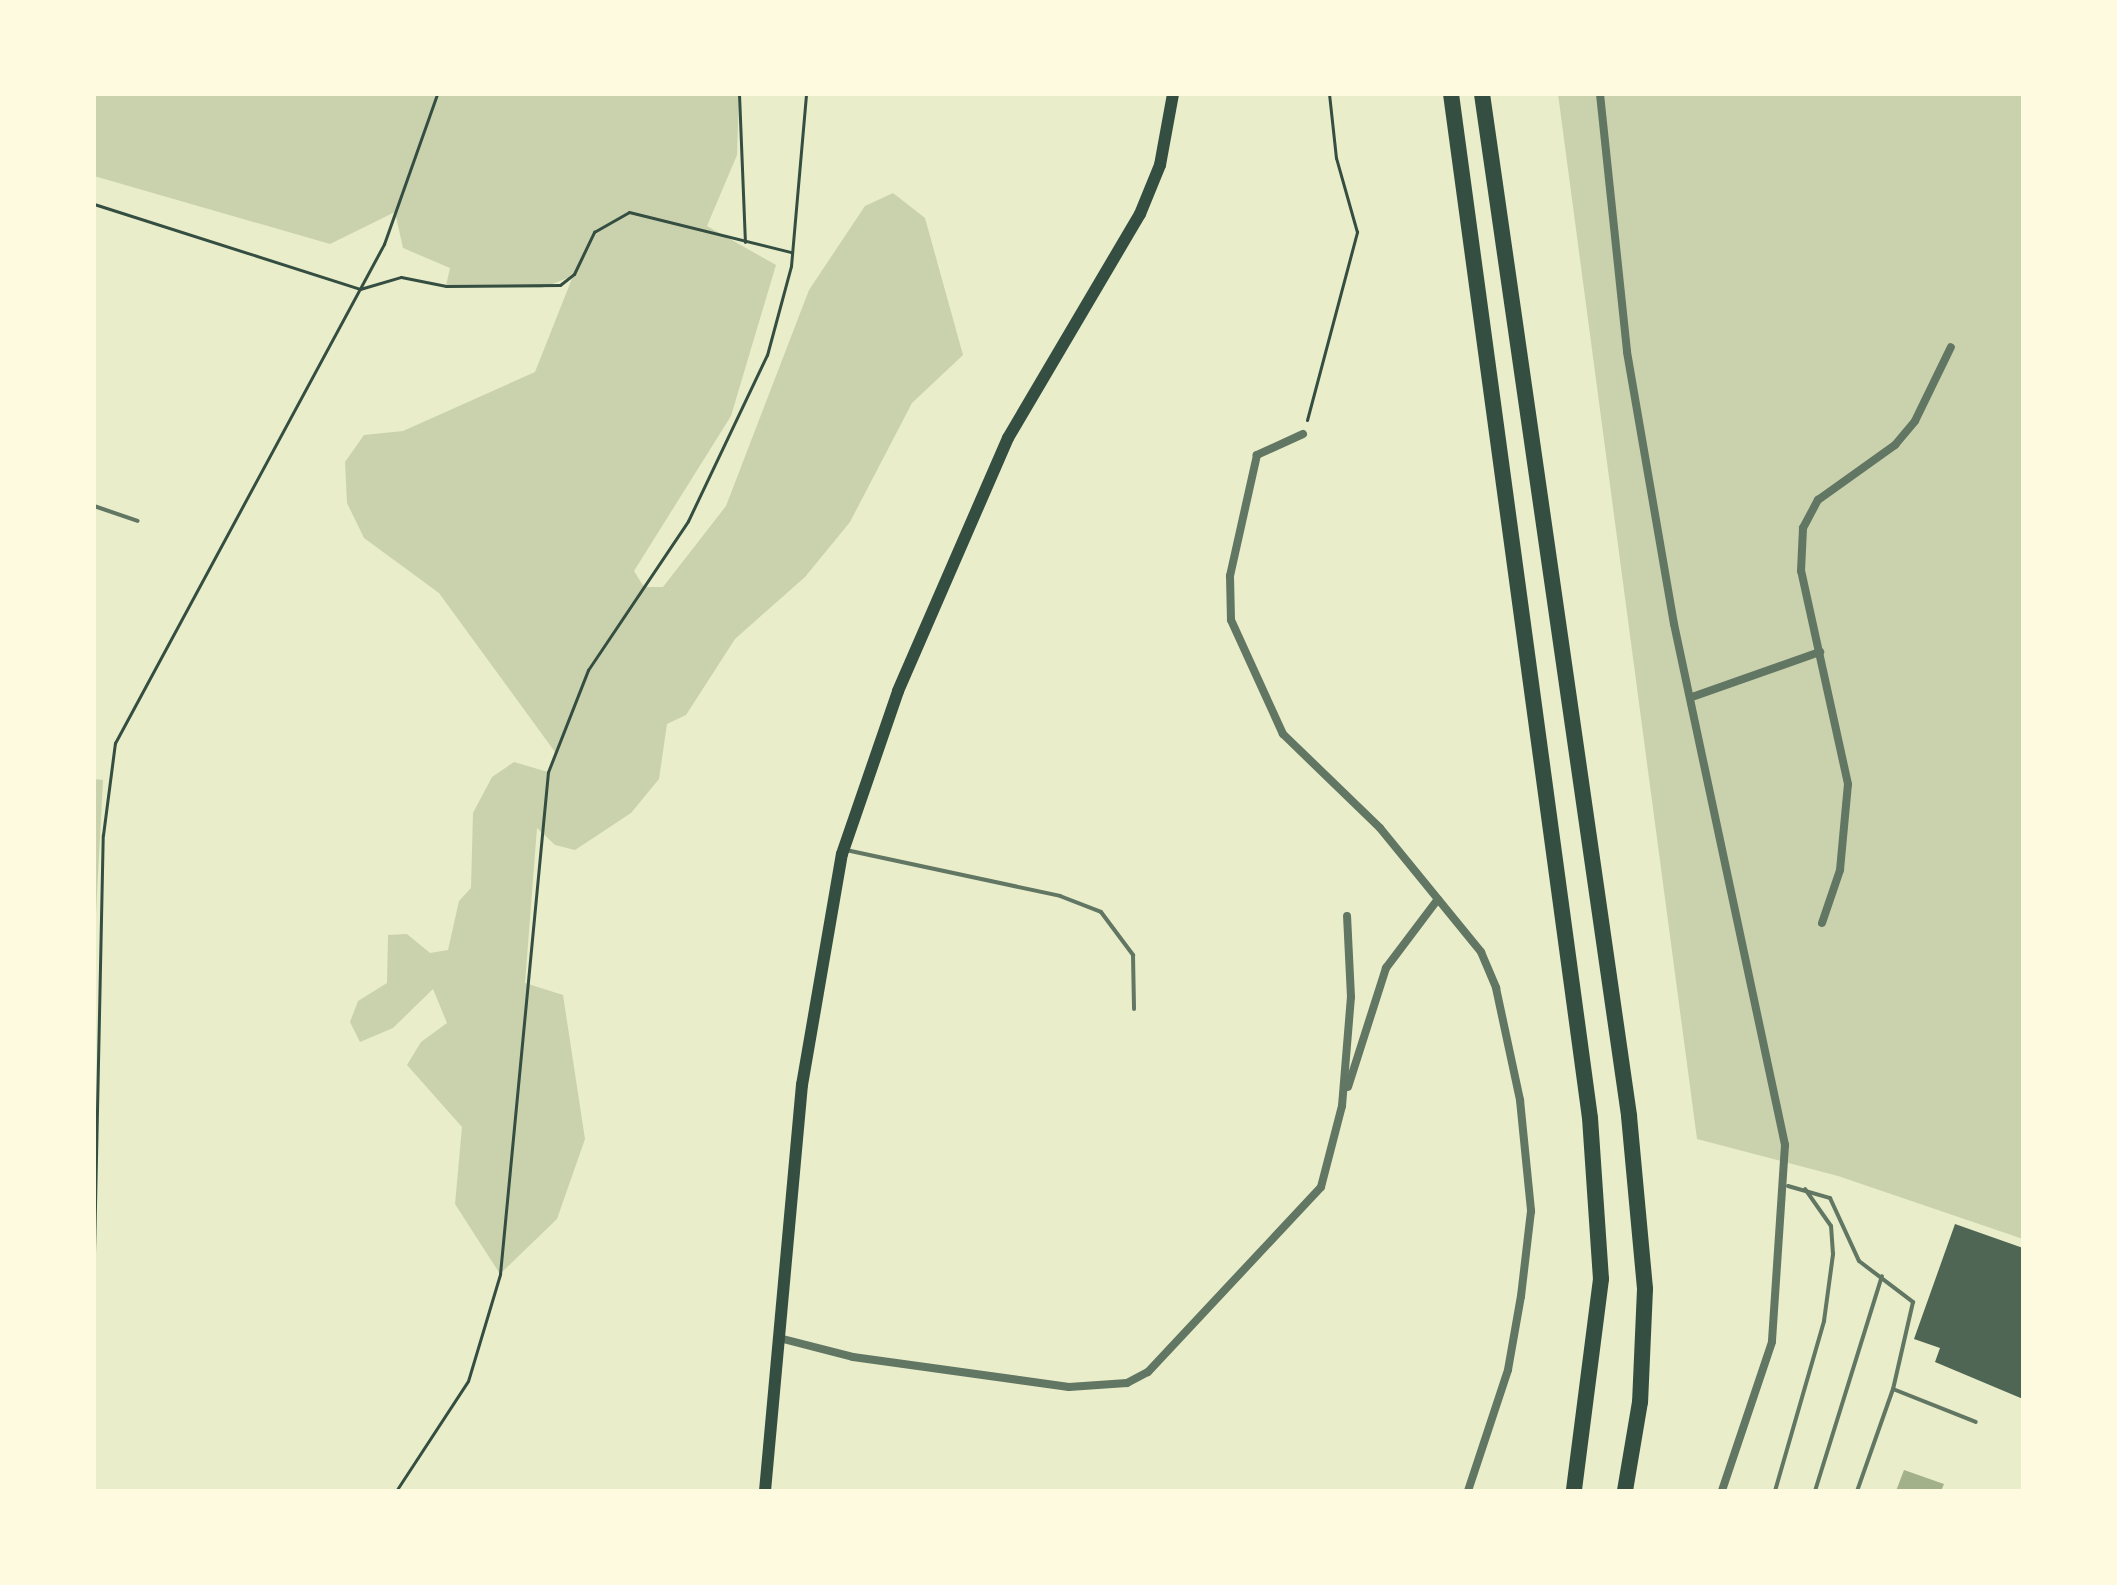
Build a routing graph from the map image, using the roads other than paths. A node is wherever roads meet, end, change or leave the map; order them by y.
1 (1173, 94) edge
2 (1451, 94) edge
3 (1482, 94) edge
4 (1600, 94) edge
5 (1951, 347) dead end
6 (1303, 434) road end
7 (94, 506) edge
8 (138, 521) dead end
9 (1820, 652) junction
10 (1692, 697) junction
11 (844, 849) junction
12 (1438, 899) junction
13 (1347, 916) dead end
14 (1822, 923) dead end
15 (1134, 1009) dead end
16 (1342, 1106) junction
17 (1788, 1186) junction
18 (1804, 1188) junction
19 (1882, 1276) junction
20 (783, 1339) junction
21 (1893, 1389) junction
22 (1976, 1422) dead end
23 (765, 1491) edge
24 (1468, 1491) edge
25 (1574, 1491) edge
26 (1625, 1491) edge
27 (1722, 1491) edge
28 (1775, 1491) edge
29 (1815, 1491) edge
30 (1857, 1491) edge

1 - 11 main road
2 - 25 highway
3 - 26 highway
4 - 10 street
5 - 9 street
6 - 12 street
7 - 8 lane
9 - 10 street
9 - 14 street
10 - 17 street
11 - 15 lane
11 - 20 main road
12 - 16 street
12 - 24 street
13 - 16 street
16 - 20 street
17 - 18 lane
17 - 27 street
18 - 19 lane
18 - 28 lane
19 - 21 lane
19 - 29 lane
20 - 23 main road
21 - 22 lane
21 - 30 lane

